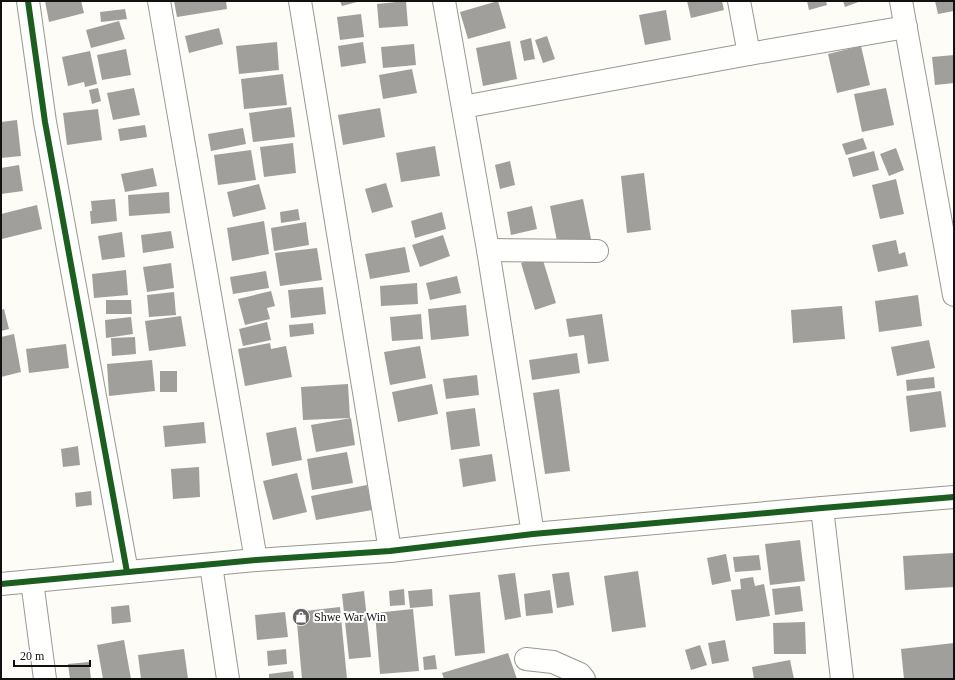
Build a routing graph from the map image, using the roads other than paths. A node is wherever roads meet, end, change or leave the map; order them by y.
1 (28, 1) edge
2 (159, 1) edge
3 (300, 1) edge
4 (444, 1) edge
5 (739, 1) edge
6 (901, 1) edge
7 (906, 27) junction
8 (749, 54) junction
9 (463, 107) junction
10 (488, 250) junction
11 (597, 251) dead end
12 (954, 295) edge
13 (954, 497) edge
14 (822, 508) junction
15 (533, 534) junction
16 (390, 551) junction
17 (256, 560) junction
18 (211, 565) junction
19 (127, 572) junction
20 (32, 581) junction
21 (1, 584) edge
22 (526, 659) dead end
23 (45, 679) edge
24 (228, 679) edge
25 (584, 679) edge
26 (842, 679) edge

1 - 19 street
2 - 17 street
3 - 16 street
4 - 9 street
5 - 8 street
6 - 7 street
7 - 8 street
7 - 12 street
8 - 9 street
9 - 10 street
10 - 11 street
10 - 15 street
13 - 14 street
14 - 15 street
14 - 26 street
15 - 16 street
16 - 17 street
17 - 18 street
18 - 19 street
18 - 24 street
19 - 20 street
20 - 21 street
20 - 23 street
22 - 25 street

